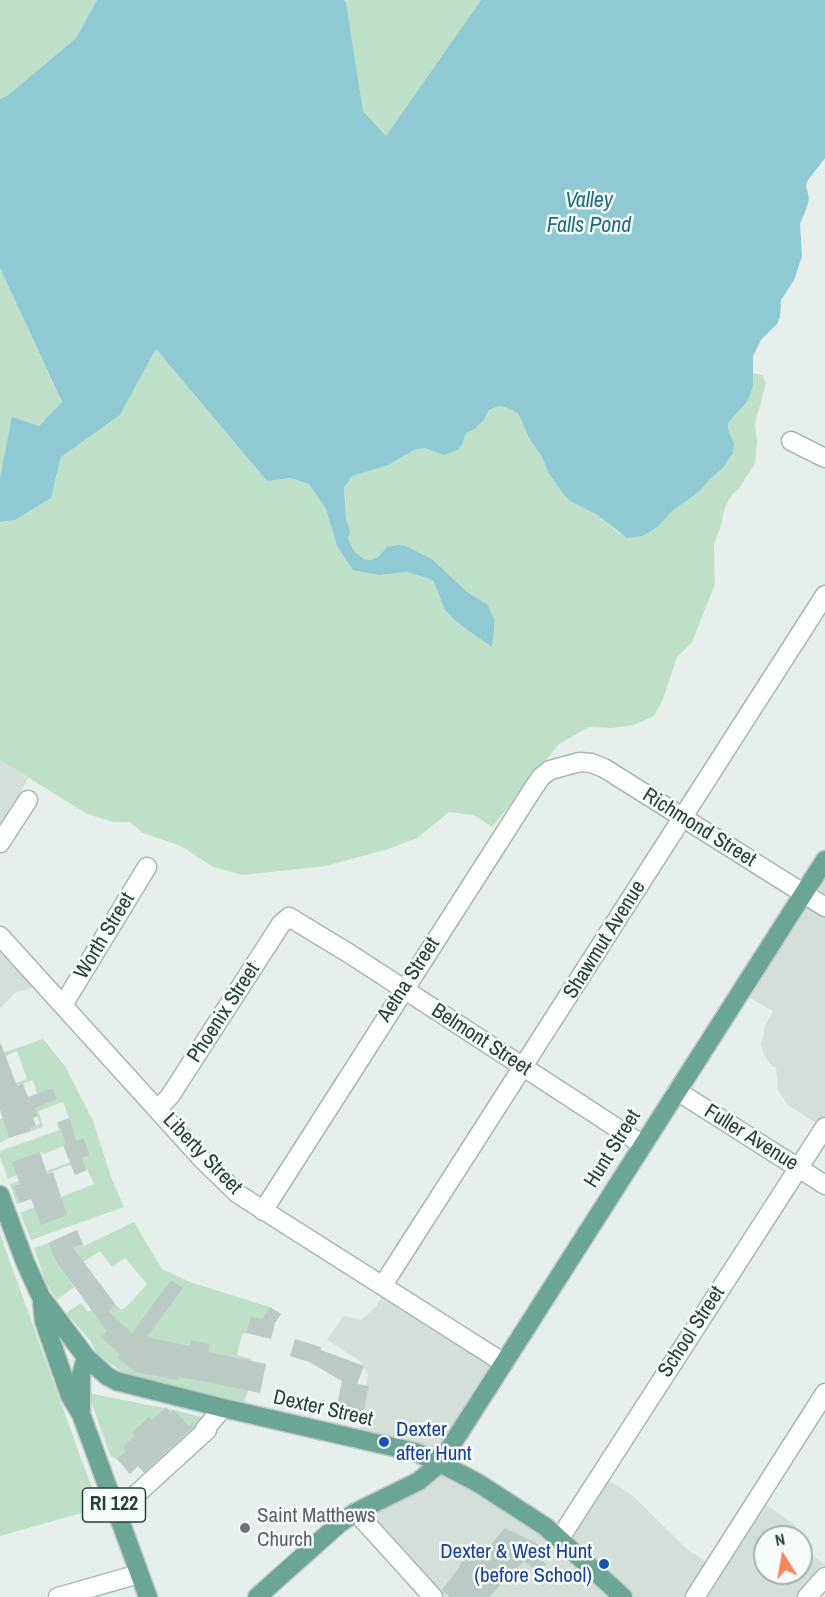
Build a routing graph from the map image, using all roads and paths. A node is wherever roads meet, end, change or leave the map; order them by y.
1 (791, 441) dead end
2 (825, 459) edge
3 (825, 595) edge
4 (568, 764) joint
5 (28, 800) dead end
6 (683, 817) junction
7 (0, 843) edge
8 (825, 860) edge
9 (147, 867) dead end
10 (803, 894) junction
11 (825, 908) edge
12 (289, 917) joint
13 (0, 936) edge
14 (403, 990) junction
15 (63, 1005) junction
16 (524, 1067) junction
17 (677, 1091) junction
18 (158, 1109) junction
19 (825, 1127) edge
20 (643, 1145) junction
21 (799, 1168) junction
22 (825, 1185) edge
23 (0, 1195) edge
24 (263, 1211) junction
25 (383, 1285) junction
26 (41, 1297) junction
27 (86, 1357) junction
28 (504, 1363) junction
29 (825, 1393) edge
30 (223, 1408) junction
31 (81, 1414) junction
32 (440, 1463) junction
33 (116, 1509) junction
34 (356, 1512) junction
35 (560, 1538) junction
36 (139, 1574) junction
37 (825, 1577) edge
38 (58, 1597) edge
39 (148, 1597) edge
40 (257, 1597) edge
41 (433, 1597) edge
42 (623, 1597) edge
43 (694, 1597) edge
44 (807, 1597) edge

1 - 2 street
3 - 6 street, Shawmut Avenue
4 - 6 street, Richmond Street
4 - 14 street, Aetna Street
5 - 7 street
6 - 10 street, Richmond Street
6 - 16 street, Shawmut Avenue
8 - 10 main road, Hunt Street
9 - 15 street, Worth Street
10 - 11 street, Richmond Street
10 - 17 main road, Hunt Street
12 - 14 street, Belmont Street
12 - 18 street, Phoenix Street
13 - 15 street, Liberty Street
14 - 16 street, Belmont Street
14 - 24 street, Aetna Street
15 - 18 street, Liberty Street
16 - 20 street, Belmont Street
16 - 25 street, Shawmut Avenue
17 - 20 main road, Hunt Street
17 - 21 street, Fuller Avenue
18 - 24 street, Liberty Street
19 - 21 street, School Street
20 - 28 main road, Hunt Street
21 - 22 street, Fuller Avenue
21 - 35 street, School Street
23 - 26 main road, RI 122
24 - 25 street, Liberty Street
25 - 28 street, Liberty Street
26 - 27 main road, RI 122
26 - 31 main road, RI 122
27 - 30 main road, Dexter Street
27 - 31 main road, RI 122
28 - 32 main road, Hunt Street
29 - 43 street
30 - 32 main road, Dexter Street
30 - 33 street
31 - 33 main road, RI 122
32 - 34 main road, Hunt Street
32 - 35 main road, Dexter Street
33 - 36 main road, RI 122
34 - 40 main road, Hunt Street
34 - 41 street
35 - 42 main road, Dexter Street
36 - 38 street
36 - 39 main road, RI 122
37 - 44 street

